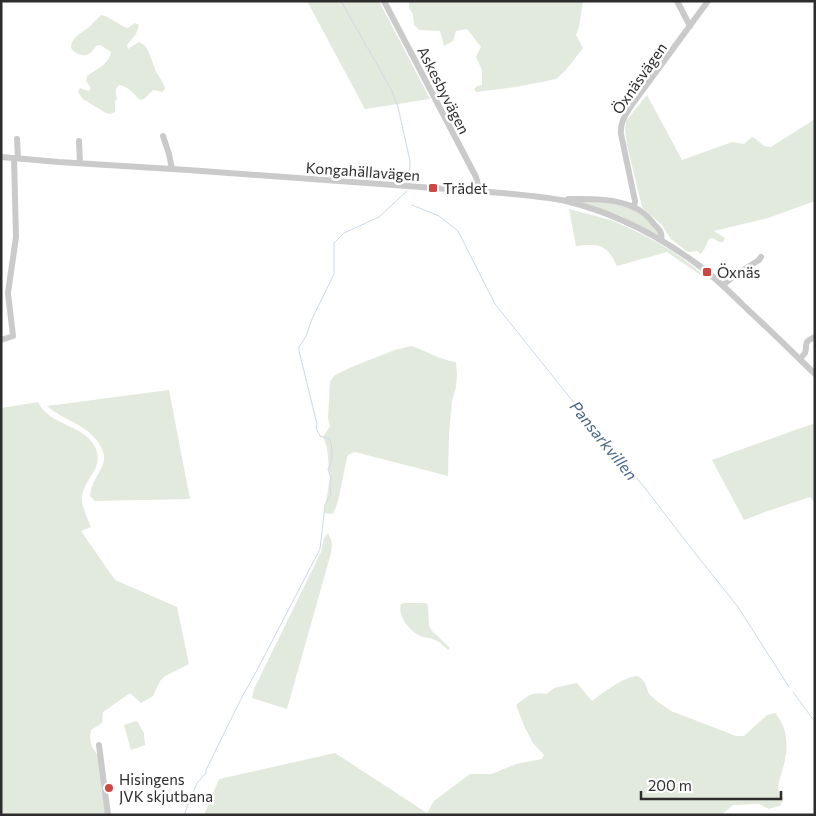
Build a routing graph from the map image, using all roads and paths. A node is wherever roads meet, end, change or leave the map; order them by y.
1 (384, 1) edge
2 (677, 1) edge
3 (708, 1) edge
4 (690, 26) junction
5 (163, 136) dead end
6 (17, 139) dead end
7 (79, 140) dead end
8 (2, 155) edge
9 (16, 158) junction
10 (80, 163) junction
11 (172, 169) junction
12 (480, 192) junction
13 (566, 202) junction
14 (634, 207) junction
15 (662, 240) junction
16 (761, 257) dead end
17 (722, 285) junction
18 (815, 337) edge
19 (1, 340) edge
20 (800, 359) junction
21 (815, 374) edge
22 (99, 745) dead end
23 (108, 815) edge

1 - 12 street, Askesbyvägen
2 - 4 street
3 - 4 street, Öxnäsvägen
4 - 14 street, Öxnäsvägen
5 - 11 street
6 - 9 street
7 - 10 street
8 - 9 street, Kongahällavägen
9 - 10 street, Kongahällavägen
9 - 19 street
10 - 11 street, Kongahällavägen
11 - 12 street, Kongahällavägen
12 - 13 street, Kongahällavägen
13 - 14 street
13 - 15 street, Kongahällavägen
14 - 15 street
15 - 17 street, Kongahällavägen
16 - 17 street
17 - 20 street, Kongahällavägen
18 - 20 street
20 - 21 street, Kongahällavägen
22 - 23 street

